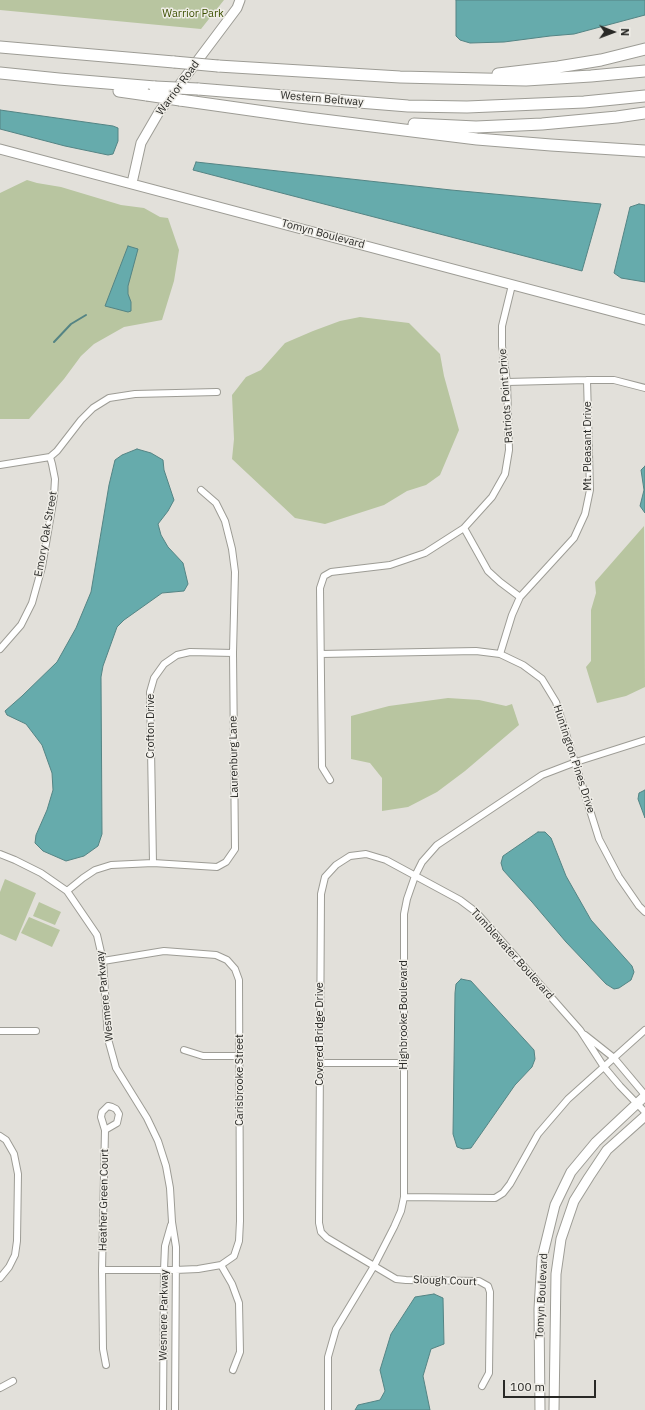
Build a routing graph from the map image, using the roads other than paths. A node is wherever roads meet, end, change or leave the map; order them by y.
1 (240, 0) edge
2 (0, 47) edge
3 (645, 49) edge
4 (645, 71) edge
5 (0, 73) edge
6 (455, 79) junction
7 (151, 91) junction
8 (645, 96) edge
9 (645, 113) edge
10 (307, 118) junction
11 (0, 149) edge
12 (645, 151) edge
13 (132, 183) junction
14 (512, 285) junction
15 (645, 320) edge
16 (587, 380) junction
17 (507, 382) junction
18 (645, 388) edge
19 (217, 392) dead end
20 (50, 457) junction
21 (0, 465) edge
22 (201, 490) dead end
23 (464, 528) junction
24 (520, 597) junction
25 (0, 649) edge
26 (232, 653) junction
27 (321, 654) junction
28 (500, 654) junction
29 (645, 740) edge
30 (576, 762) junction
31 (330, 780) dead end
32 (0, 854) edge
33 (153, 863) junction
34 (415, 876) junction
35 (67, 891) junction
36 (645, 912) edge
37 (103, 961) junction
38 (580, 1030) junction
39 (645, 1030) edge
40 (0, 1031) edge
41 (36, 1031) dead end
42 (184, 1050) dead end
43 (240, 1056) junction
44 (614, 1058) junction
45 (320, 1063) junction
46 (404, 1063) junction
47 (604, 1067) junction
48 (630, 1078) junction
49 (620, 1086) junction
50 (645, 1096) edge
51 (637, 1104) junction
52 (645, 1112) edge
53 (645, 1116) edge
54 (105, 1130) dead end
55 (0, 1136) edge
56 (404, 1197) junction
57 (172, 1222) junction
58 (221, 1265) junction
59 (374, 1266) junction
60 (102, 1270) junction
61 (164, 1270) junction
62 (175, 1270) junction
63 (0, 1278) edge
64 (106, 1365) dead end
65 (233, 1370) dead end
66 (12, 1381) dead end
67 (482, 1386) dead end
68 (0, 1388) edge
69 (163, 1410) edge
70 (175, 1410) edge
71 (328, 1410) edge
72 (540, 1410) edge
73 (554, 1410) edge

1 - 13 street, Warrior Road
2 - 6 highway, bridge
3 - 6 highway
4 - 6 highway
5 - 7 highway, Western Beltway
7 - 8 highway, Western Beltway, bridge
7 - 10 highway, bridge
9 - 10 highway
10 - 12 highway
11 - 13 street, Tomyn Boulevard
13 - 14 street, Tomyn Boulevard
14 - 15 street, Tomyn Boulevard
14 - 17 street, Patriots Point Drive
16 - 17 street
16 - 18 street
16 - 24 street, Mt. Pleasant Drive
17 - 23 street, Patriots Point Drive
19 - 20 street
20 - 21 street
20 - 25 street, Emory Oak Street
22 - 26 street, Laurenburg Lane
23 - 24 street
23 - 27 street, Patriots Point Drive
24 - 28 street, Mt. Pleasant Drive
26 - 33 street, Crofton Drive
26 - 33 street, Laurenburg Lane
27 - 28 street, Huntington Pines Drive
27 - 31 street
28 - 30 street, Huntington Pines Drive
29 - 30 street, Highbrooke Boulevard
30 - 34 street, Highbrooke Boulevard
30 - 36 street, Huntington Pines Drive
32 - 35 street, Wesmere Parkway
33 - 35 street, Laurenburg Lane
34 - 38 street, Tumblewater Boulevard
34 - 45 street, Covered Bridge Drive
34 - 46 street, Highbrooke Boulevard
35 - 37 street, Wesmere Parkway
37 - 43 street, Carisbrooke Street
37 - 57 street, Wesmere Parkway
38 - 44 street, Tumblewater Boulevard
38 - 47 street, Tumblewater Boulevard
39 - 44 street
40 - 41 street
42 - 43 street
43 - 58 street, Carisbrooke Street
44 - 47 street
44 - 48 street, Tumblewater Boulevard
45 - 46 street
45 - 59 street, Covered Bridge Drive
46 - 56 street, Highbrooke Boulevard
47 - 49 street, Tumblewater Boulevard
47 - 56 street
48 - 49 street
48 - 50 street, Tumblewater Boulevard
49 - 51 street, Tumblewater Boulevard
50 - 51 street, Tomyn Boulevard
51 - 52 street, Tumblewater Boulevard
51 - 72 street, Tomyn Boulevard
53 - 73 street, Tomyn Boulevard
54 - 60 street, Heather Green Court
55 - 63 street
56 - 59 street, Highbrooke Boulevard
57 - 61 street, Wesmere Parkway
57 - 62 street, Wesmere Parkway
58 - 62 street
58 - 65 street
59 - 67 street, Slough Court
59 - 71 street, Highbrooke Boulevard
60 - 61 street
60 - 64 street, Heather Green Court
61 - 62 street
61 - 69 street, Wesmere Parkway
62 - 70 street, Wesmere Parkway
66 - 68 street

